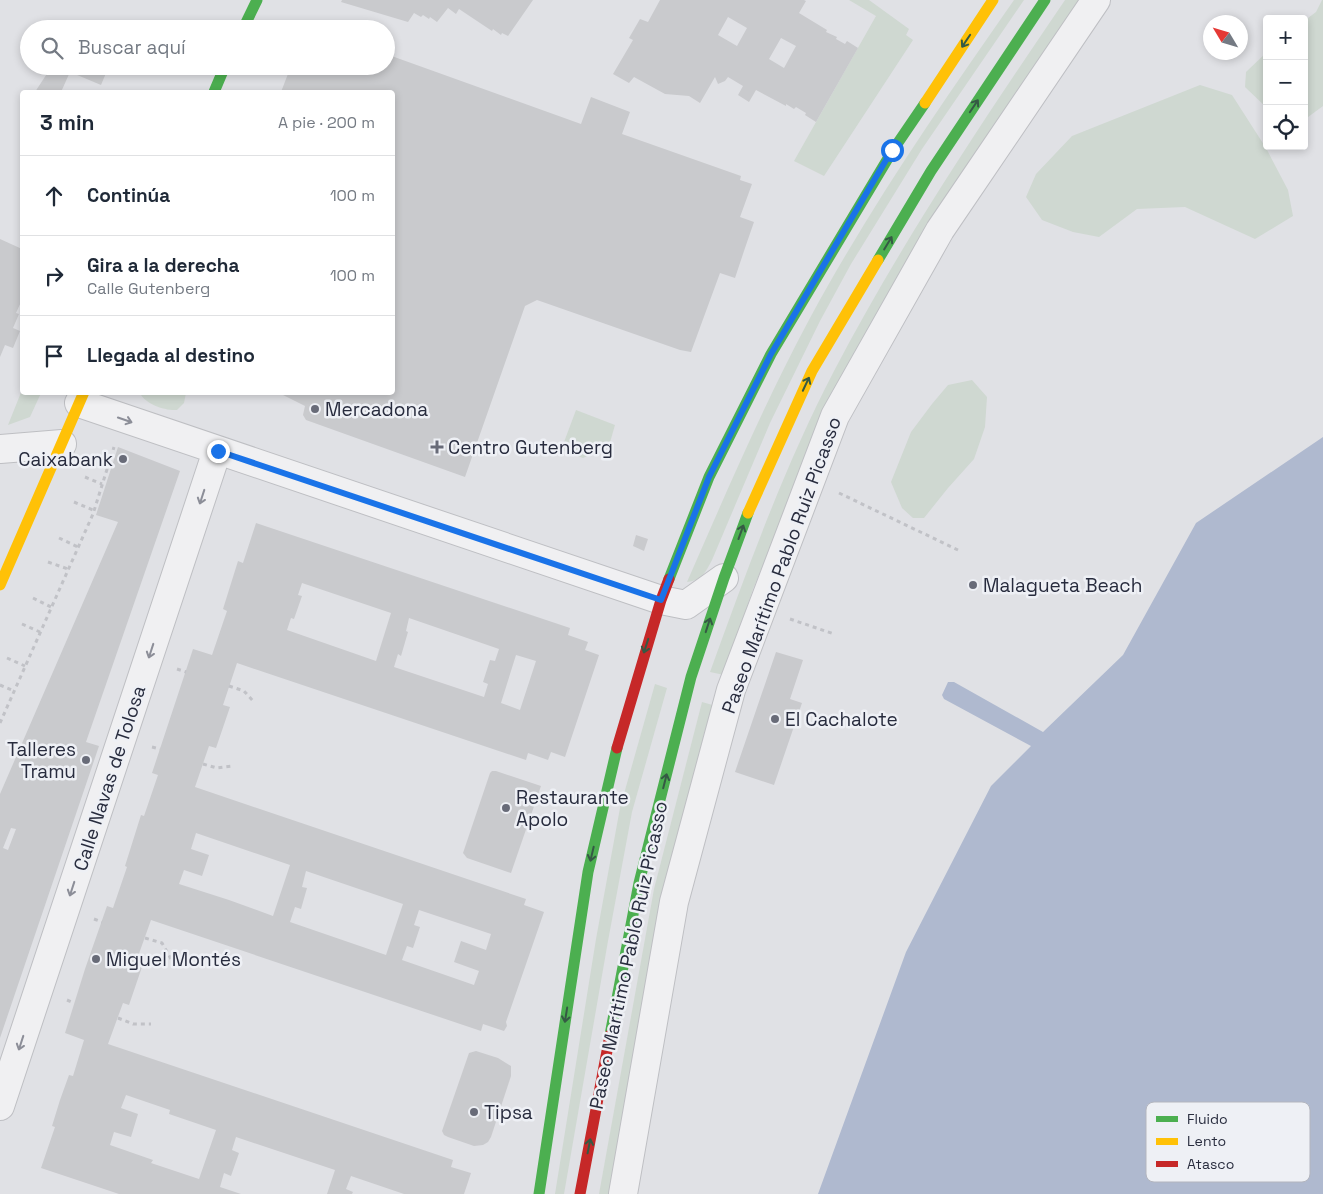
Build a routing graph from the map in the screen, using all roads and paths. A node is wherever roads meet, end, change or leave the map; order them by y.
1 (257, 0) edge
2 (993, 0) edge
3 (1045, 0) edge
4 (1096, 0) edge
5 (247, 20) edge
6 (221, 75) edge
7 (215, 90) edge
8 (82, 398) edge
9 (116, 441) dead end
10 (62, 444) junction
11 (0, 449) edge
12 (218, 451) junction
13 (85, 477) dead end
14 (102, 484) junction
15 (837, 492) dead end
16 (74, 502) dead end
17 (93, 510) junction
18 (59, 538) dead end
19 (78, 547) junction
20 (958, 550) dead end
21 (48, 562) dead end
22 (68, 569) junction
23 (724, 578) junction
24 (0, 585) edge
25 (32, 598) dead end
26 (661, 600) junction
27 (51, 607) junction
28 (22, 624) dead end
29 (40, 632) junction
30 (7, 658) dead end
31 (25, 666) junction
32 (0, 685) edge
33 (230, 686) dead end
34 (14, 691) junction
35 (252, 701) dead end
36 (0, 723) edge
37 (204, 764) dead end
38 (232, 766) dead end
39 (145, 938) dead end
40 (170, 959) dead end
41 (118, 1018) dead end
42 (151, 1024) dead end
43 (0, 1106) edge
44 (539, 1194) edge
45 (580, 1194) edge
46 (623, 1194) edge

1 - 5 main road
2 -> 26 main road
23 -> 3 main road, Paseo Marítimo Pablo Ruiz Picasso
4 - 46 street, Paseo Marítimo Pablo Ruiz Picasso
6 - 7 main road
8 - 10 main road
8 -> 12 street
9 - 14 path
10 - 11 street
10 - 24 main road
12 - 26 street
12 -> 43 street, Calle Navas de Tolosa
13 - 14 path
14 - 17 path
15 - 20 path
16 - 17 path
17 - 19 path
18 - 19 path
19 - 22 path
21 - 22 path
22 - 27 path
23 - 26 street
45 -> 23 main road, Paseo Marítimo Pablo Ruiz Picasso
25 - 27 path
26 -> 44 main road
27 - 29 path
28 - 29 path
29 - 31 path
30 - 31 path
31 - 34 path
32 - 34 path
33 - 35 path
34 - 36 path
37 - 38 path
39 - 40 path
41 - 42 path

